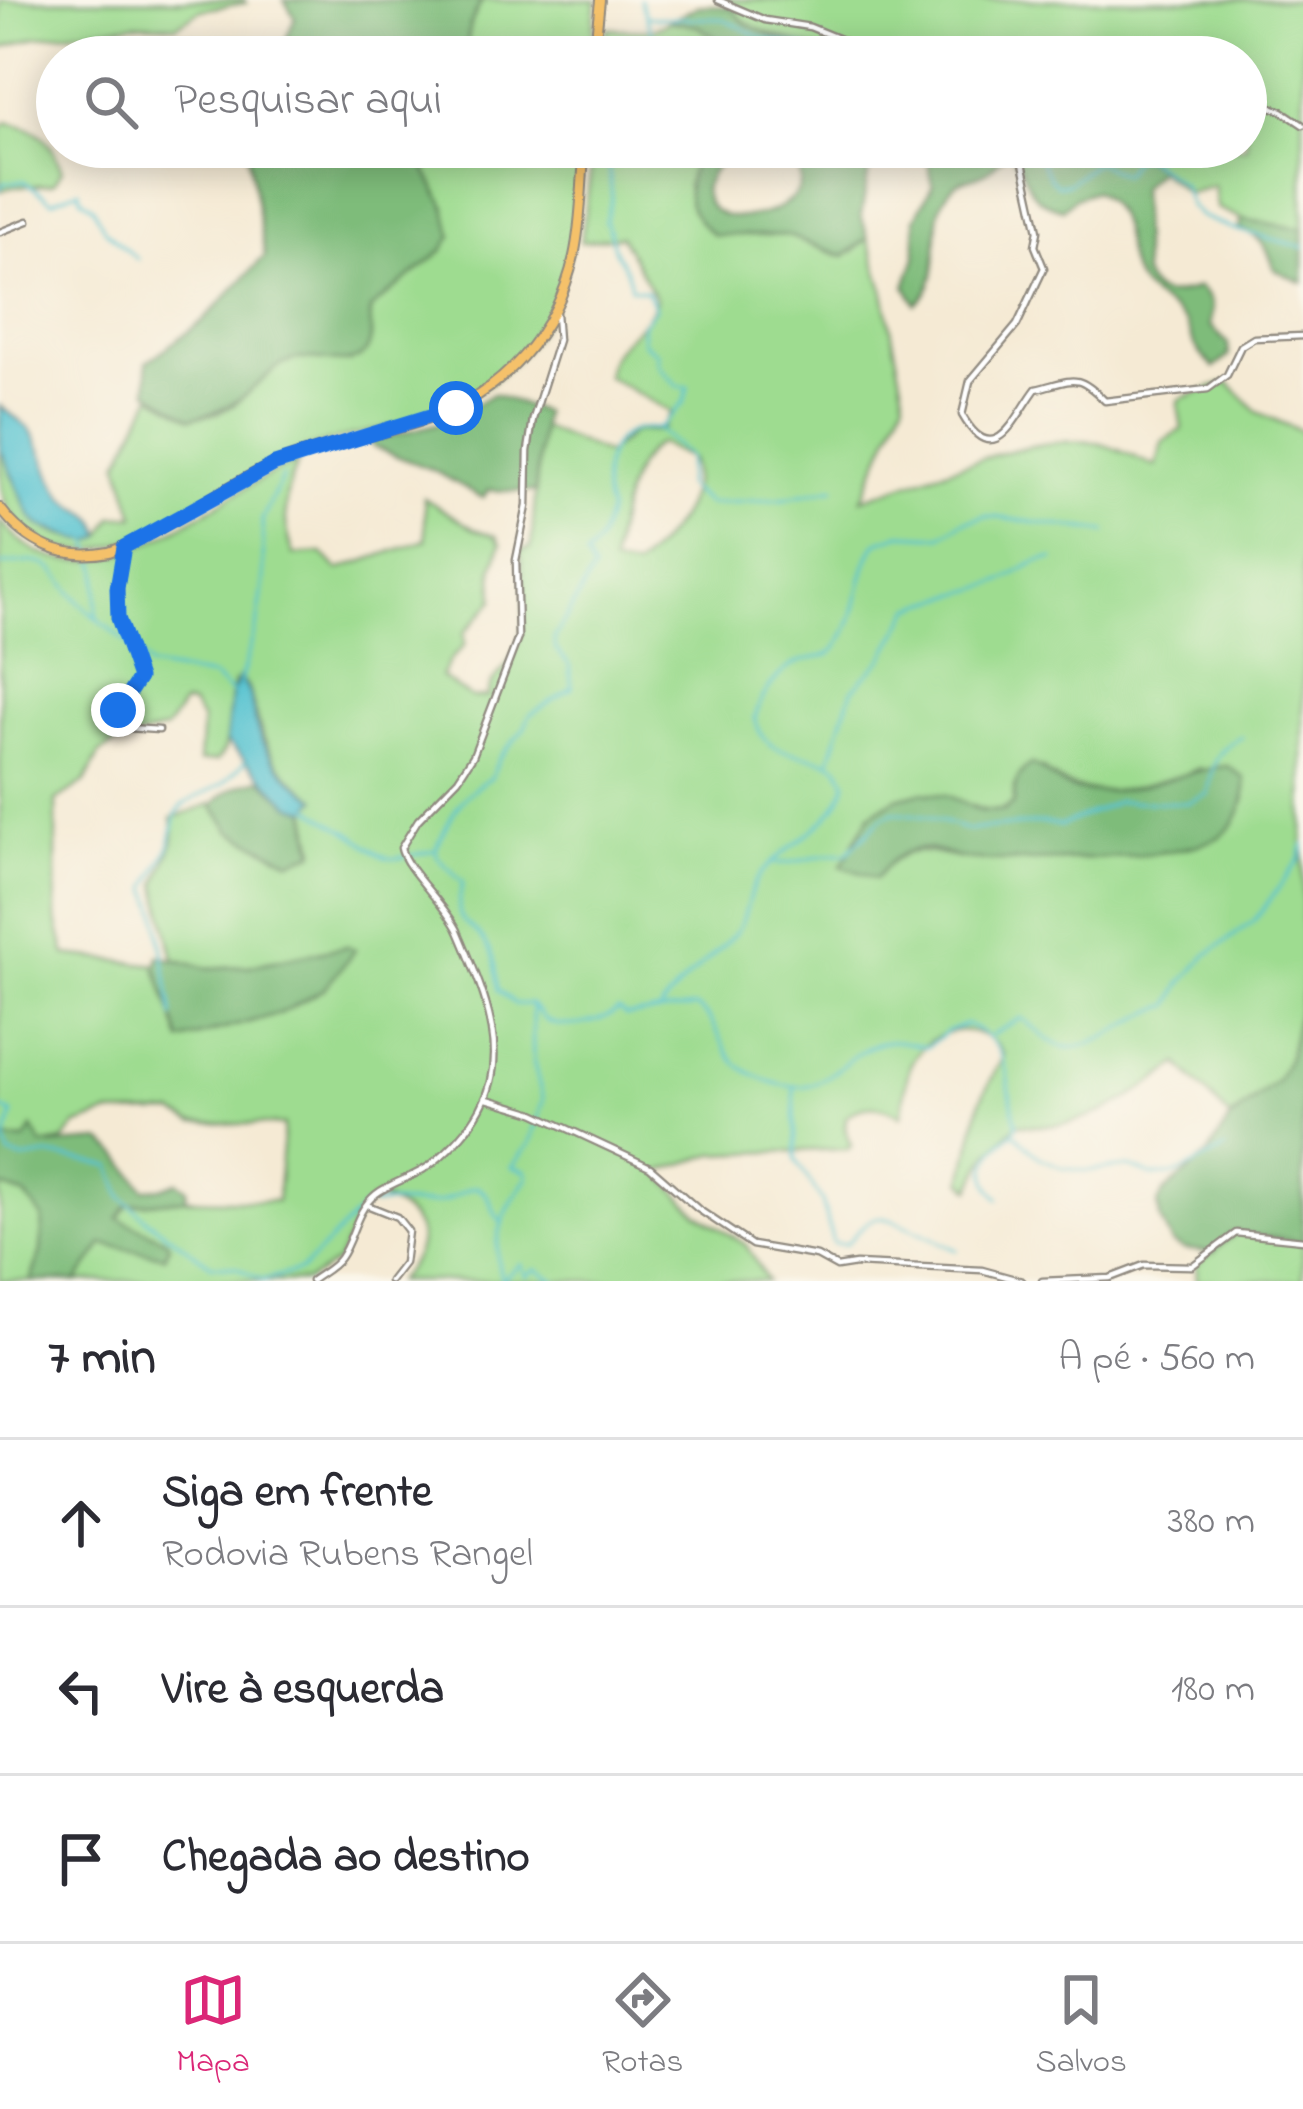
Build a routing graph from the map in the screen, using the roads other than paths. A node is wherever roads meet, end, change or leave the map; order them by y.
1 (600, 0) edge
2 (718, 0) edge
3 (596, 36) edge
4 (832, 36) edge
5 (1267, 106) edge
6 (1303, 125) edge
7 (583, 168) edge
8 (1024, 168) edge
9 (28, 221) dead end
10 (0, 232) edge
11 (556, 308) junction
12 (1303, 336) edge
13 (0, 508) edge
14 (124, 547) junction
15 (159, 730) dead end
16 (487, 1099) junction
17 (367, 1204) junction
18 (1303, 1240) edge
19 (311, 1281) edge
20 (390, 1281) edge
21 (1022, 1281) edge
22 (1042, 1281) edge

1 - 3 main road
2 - 4 street
5 - 6 street
7 - 11 main road
8 - 12 street
9 - 10 street
11 - 14 main road
11 - 16 street
13 - 14 main road
14 - 15 street
16 - 17 street
16 - 21 street
17 - 19 street
17 - 20 street
18 - 22 street

